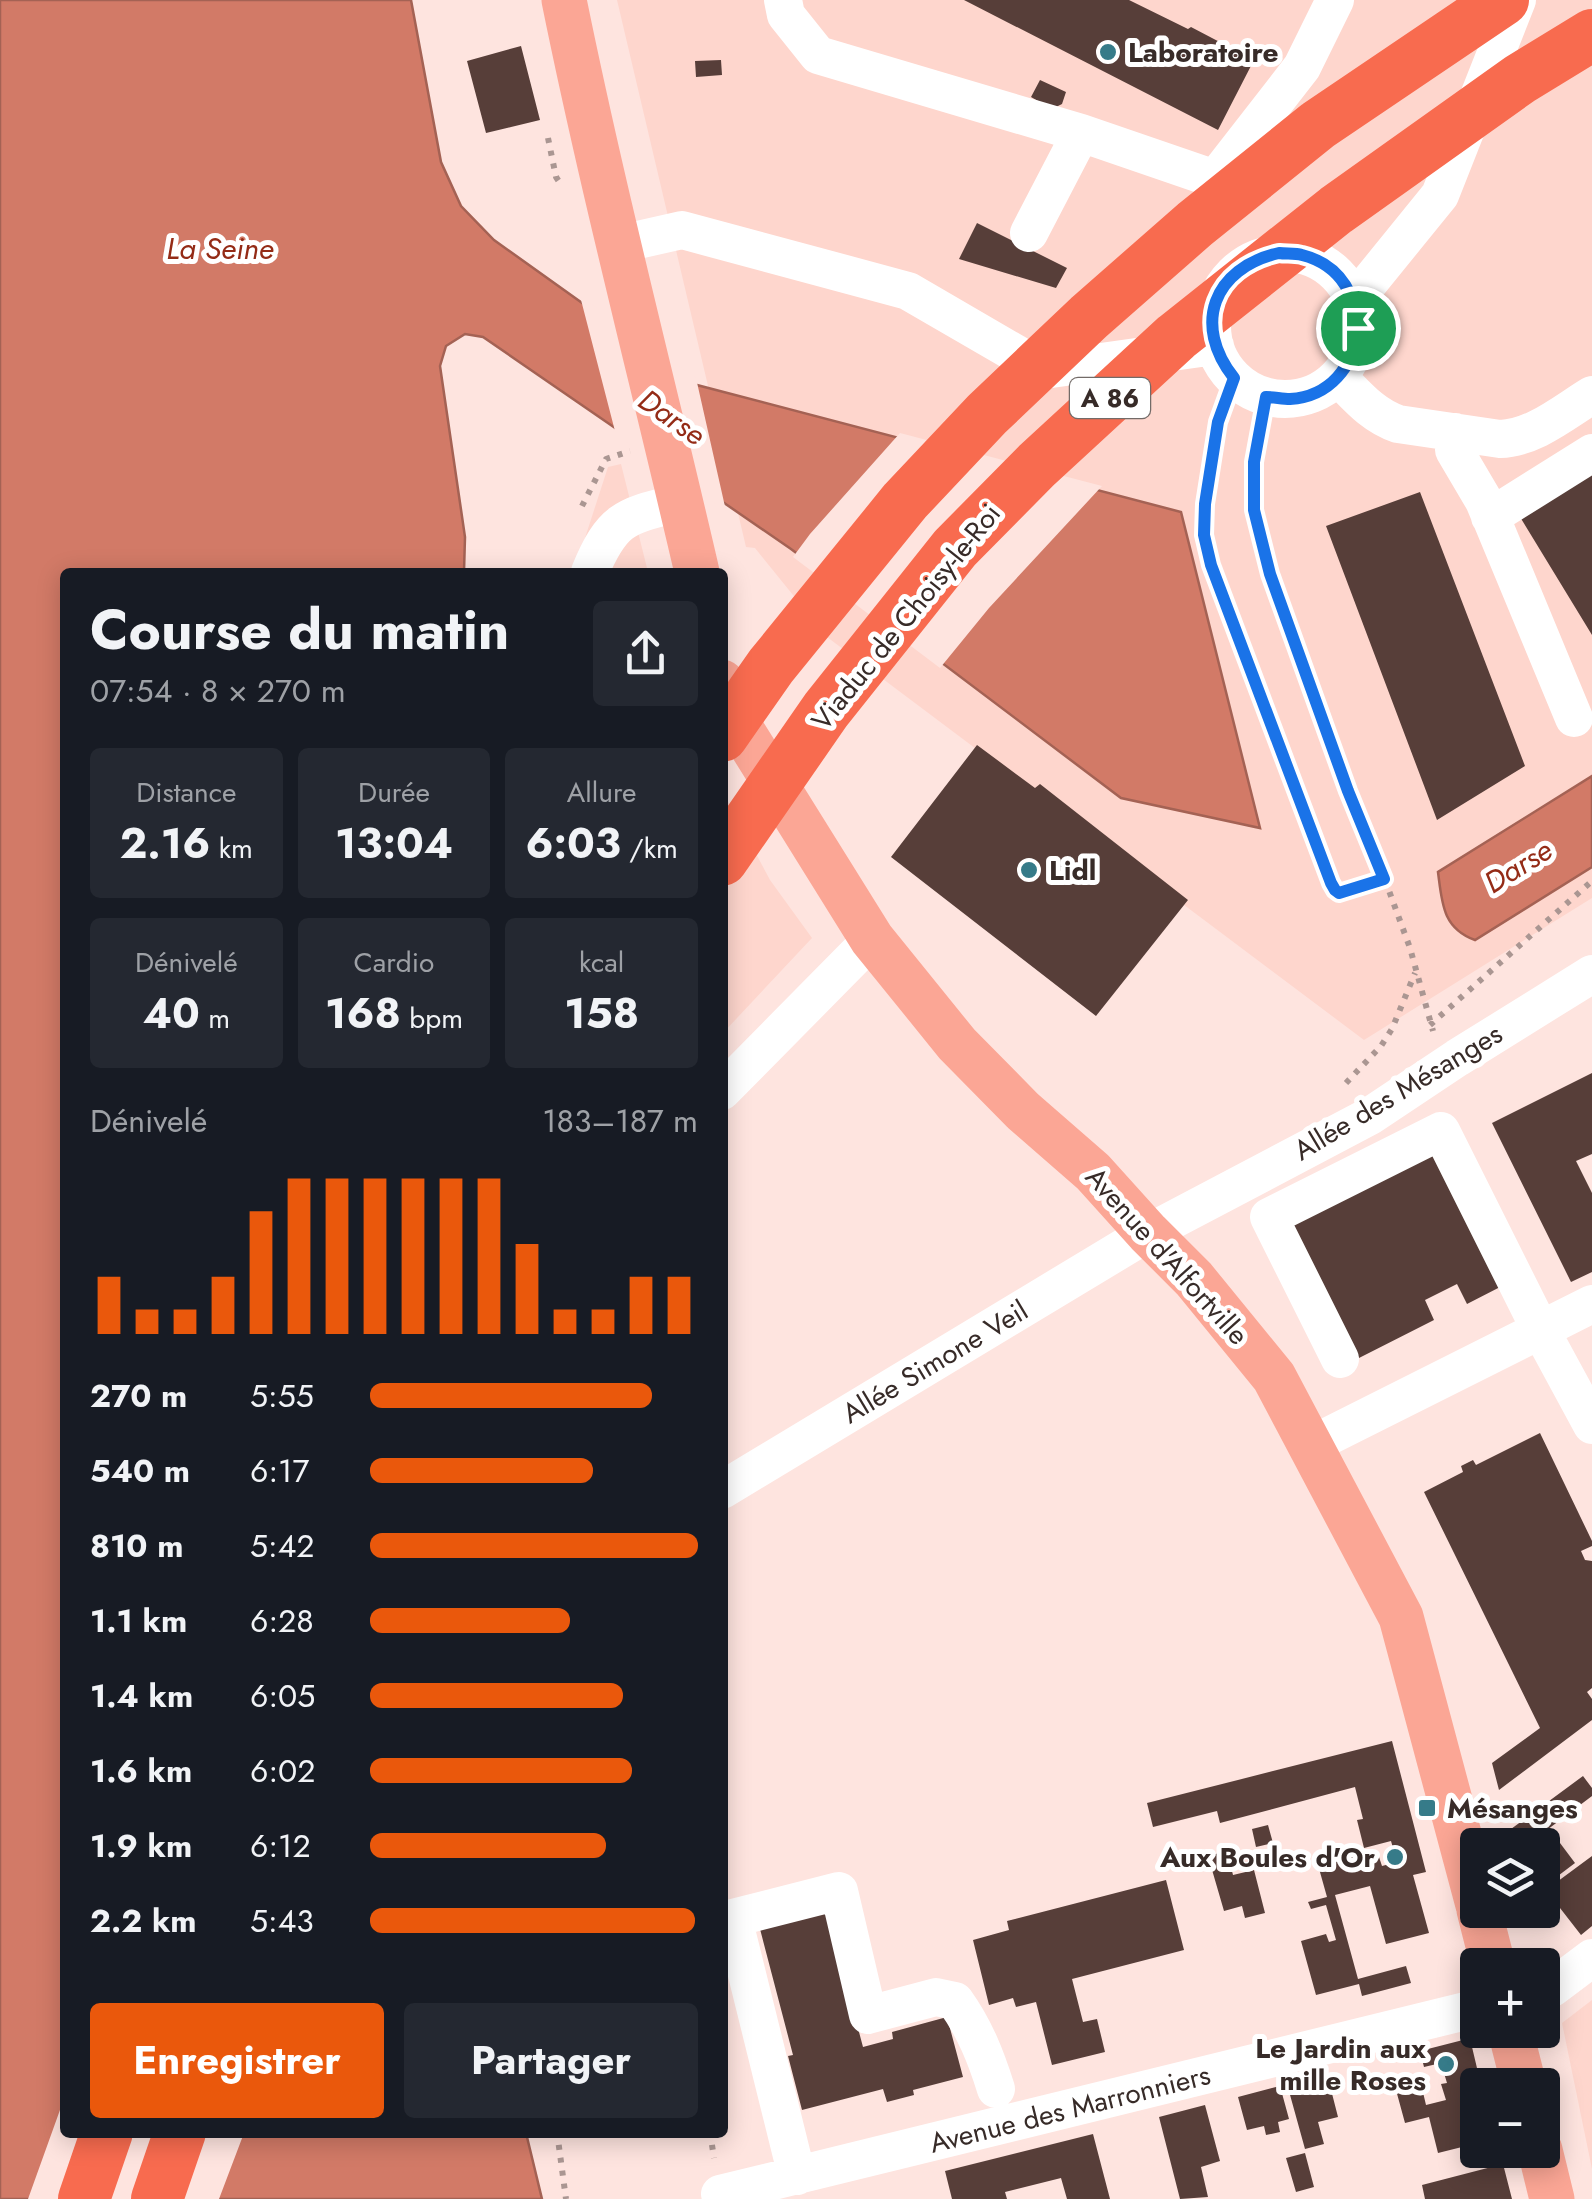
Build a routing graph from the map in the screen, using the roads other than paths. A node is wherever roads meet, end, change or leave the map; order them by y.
1 (564, 0) edge
2 (783, 0) edge
3 (1336, 0) edge
4 (1503, 0) edge
5 (1517, 0) edge
6 (1592, 35) edge
7 (1081, 134) junction
8 (1029, 233) dead end
9 (620, 244) junction
10 (1354, 302) junction
11 (1238, 374) junction
12 (1338, 376) junction
13 (1592, 396) edge
14 (1455, 432) junction
15 (1592, 452) edge
16 (681, 498) junction
17 (1490, 517) junction
18 (592, 568) edge
19 (696, 568) edge
20 (728, 708) edge
21 (1574, 718) dead end
22 (728, 727) edge
23 (728, 851) edge
24 (872, 939) junction
25 (1592, 974) edge
26 (728, 1084) edge
27 (1148, 1234) junction
28 (1592, 1304) edge
29 (1540, 1330) junction
30 (1340, 1359) dead end
31 (1592, 1424) edge
32 (1312, 1445) junction
33 (728, 1486) edge
34 (1460, 1840) edge
35 (1592, 1958) edge
36 (1560, 1982) edge
37 (1460, 2012) edge
38 (996, 2089) dead end
39 (106, 2138) edge
40 (178, 2138) edge
41 (1544, 2168) edge
42 (796, 2176) junction
43 (720, 2194) dead end
44 (84, 2199) edge
45 (157, 2199) edge
46 (1552, 2199) edge

1 - 9 main road
2 - 7 street
3 - 7 street
4 - 22 highway, A 86
5 - 10 street
6 - 23 highway, Viaduc de Choisy-le-Roi / A 86
7 - 8 street
9 - 11 street
9 - 16 main road
10 - 11 street
10 - 12 street
11 - 12 street
12 - 14 street
13 - 14 street
14 - 17 street
15 - 17 street
16 - 18 street
16 - 19 main road
17 - 21 street
20 - 24 main road, Avenue d'Alfortville
24 - 26 street
24 - 27 main road, Avenue d'Alfortville
25 - 27 street, Allée des Mésanges
27 - 32 main road, Avenue d'Alfortville
27 - 33 street, Allée Simone Veil
28 - 29 street
29 - 30 street
29 - 31 street
29 - 32 street
32 - 34 main road, Avenue d'Alfortville
35 - 36 street
37 - 42 street, Avenue des Marronniers
38 - 42 street
39 - 44 highway
40 - 45 highway
41 - 46 main road
42 - 43 street, Avenue des Marronniers

